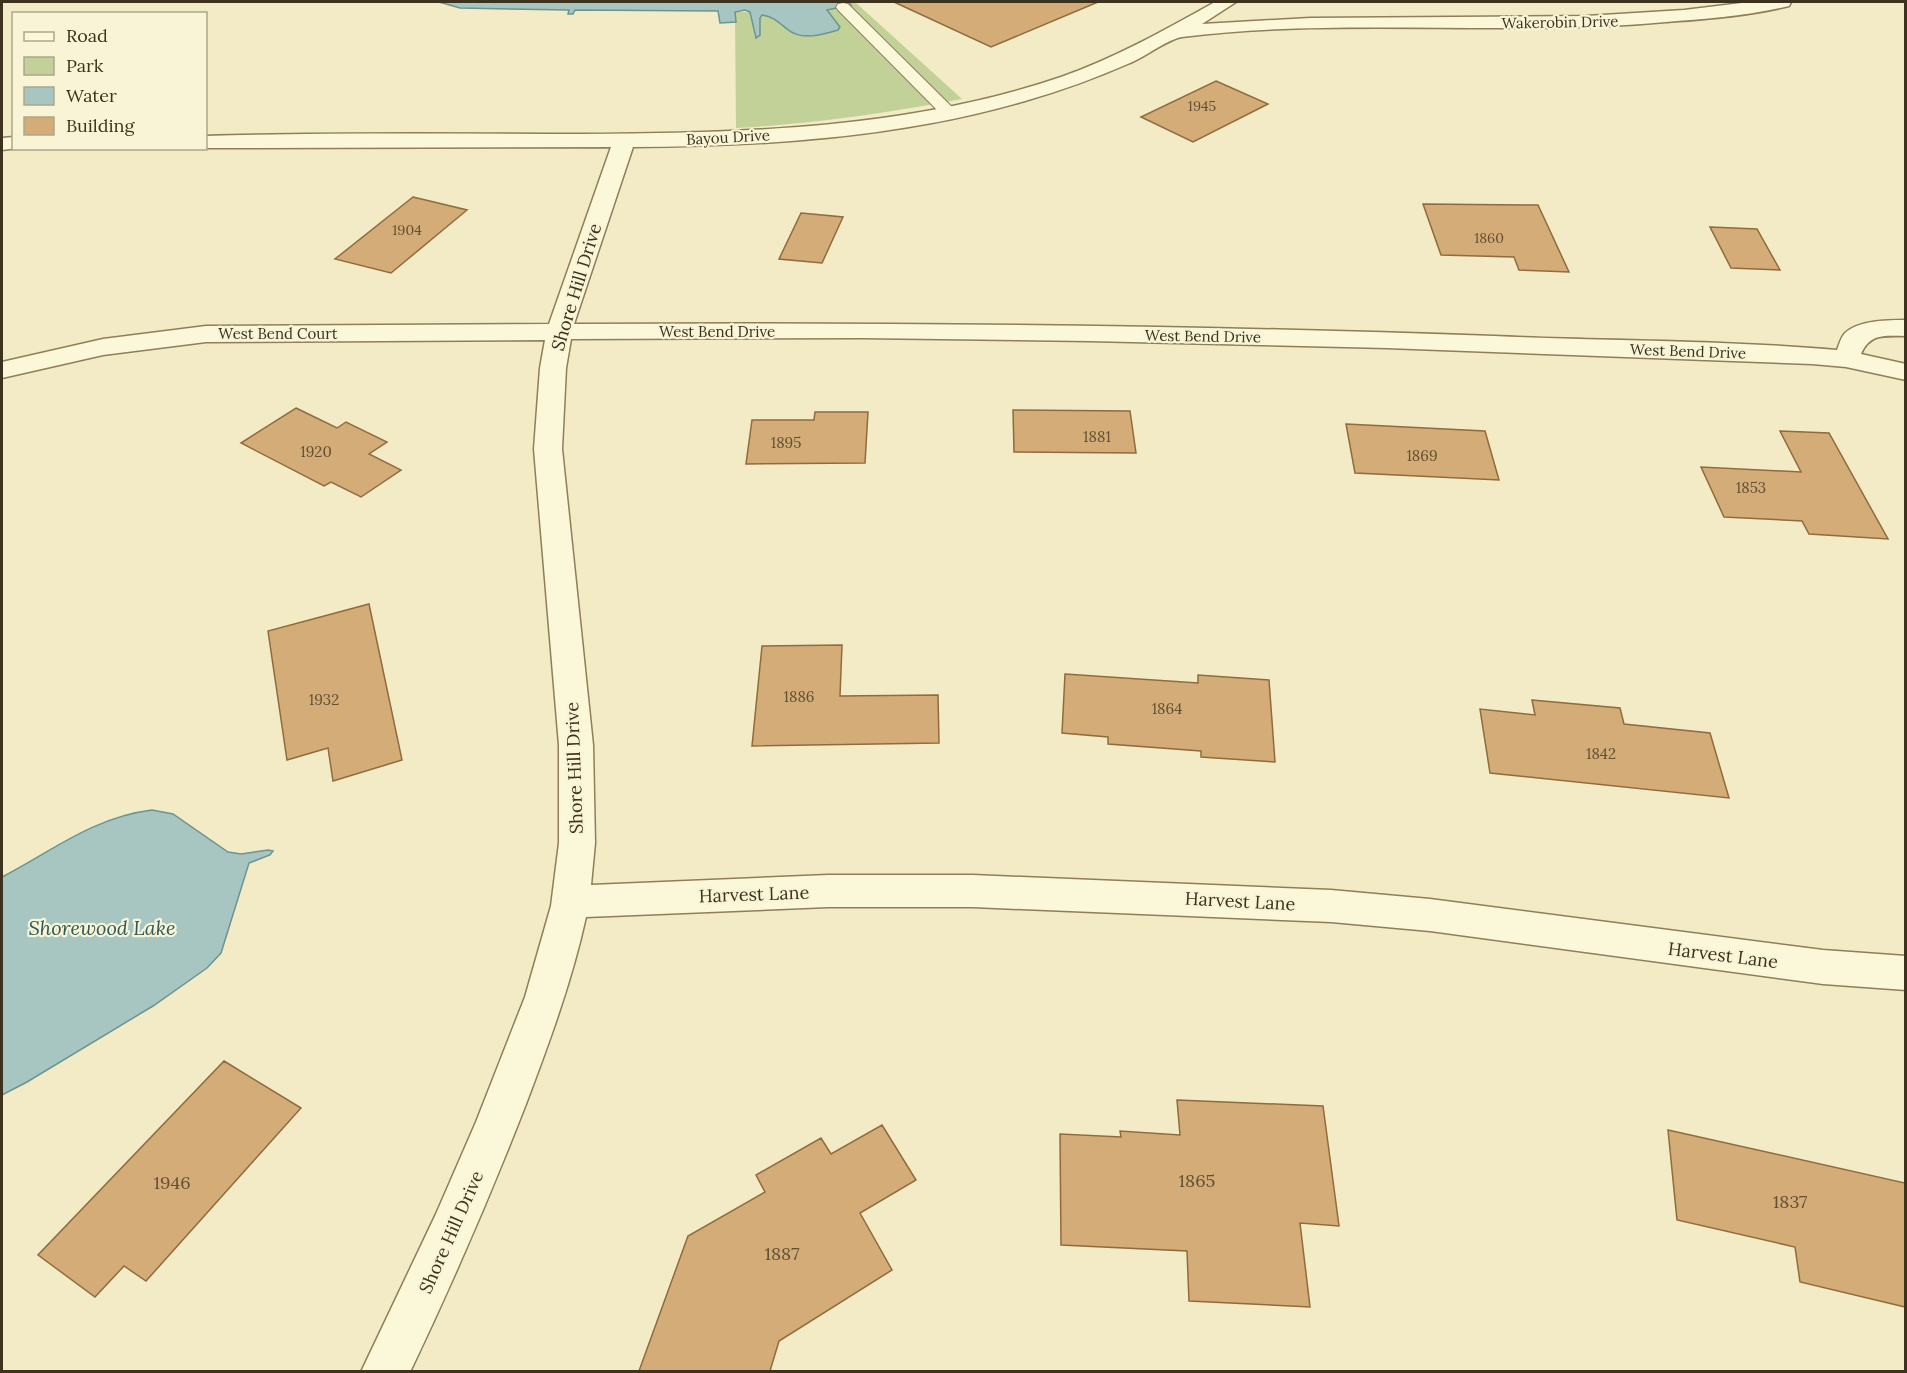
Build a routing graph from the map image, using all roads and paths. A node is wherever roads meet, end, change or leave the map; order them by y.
1 (1227, 2) edge
2 (1782, 2) edge
3 (843, 7) dead end
4 (1302, 8) dead end
5 (1337, 21) junction
6 (1173, 33) junction
7 (948, 112) junction
8 (624, 141) junction
9 (207, 142) edge
10 (1905, 328) edge
11 (559, 332) junction
12 (1846, 358) junction
13 (2, 370) edge
14 (1905, 372) edge
15 (570, 902) junction
16 (1905, 972) edge
17 (385, 1371) edge

1 - 6 street, Bayou Drive
2 - 5 street, Wakerobin Drive
3 - 7 lane
4 - 5 street, Wakerobin Drive
5 - 6 street, Wakerobin Drive
6 - 7 street, Bayou Drive
7 - 8 street, Bayou Drive
8 - 9 street, Bayou Drive
8 - 11 street, Shore Hill Drive
10 - 12 street
11 - 12 street, West Bend Drive
11 - 13 street, West Bend Court
11 - 15 street, Shore Hill Drive
12 - 14 street, West Bend Drive
15 - 16 street, Harvest Lane
15 - 17 street, Shore Hill Drive

